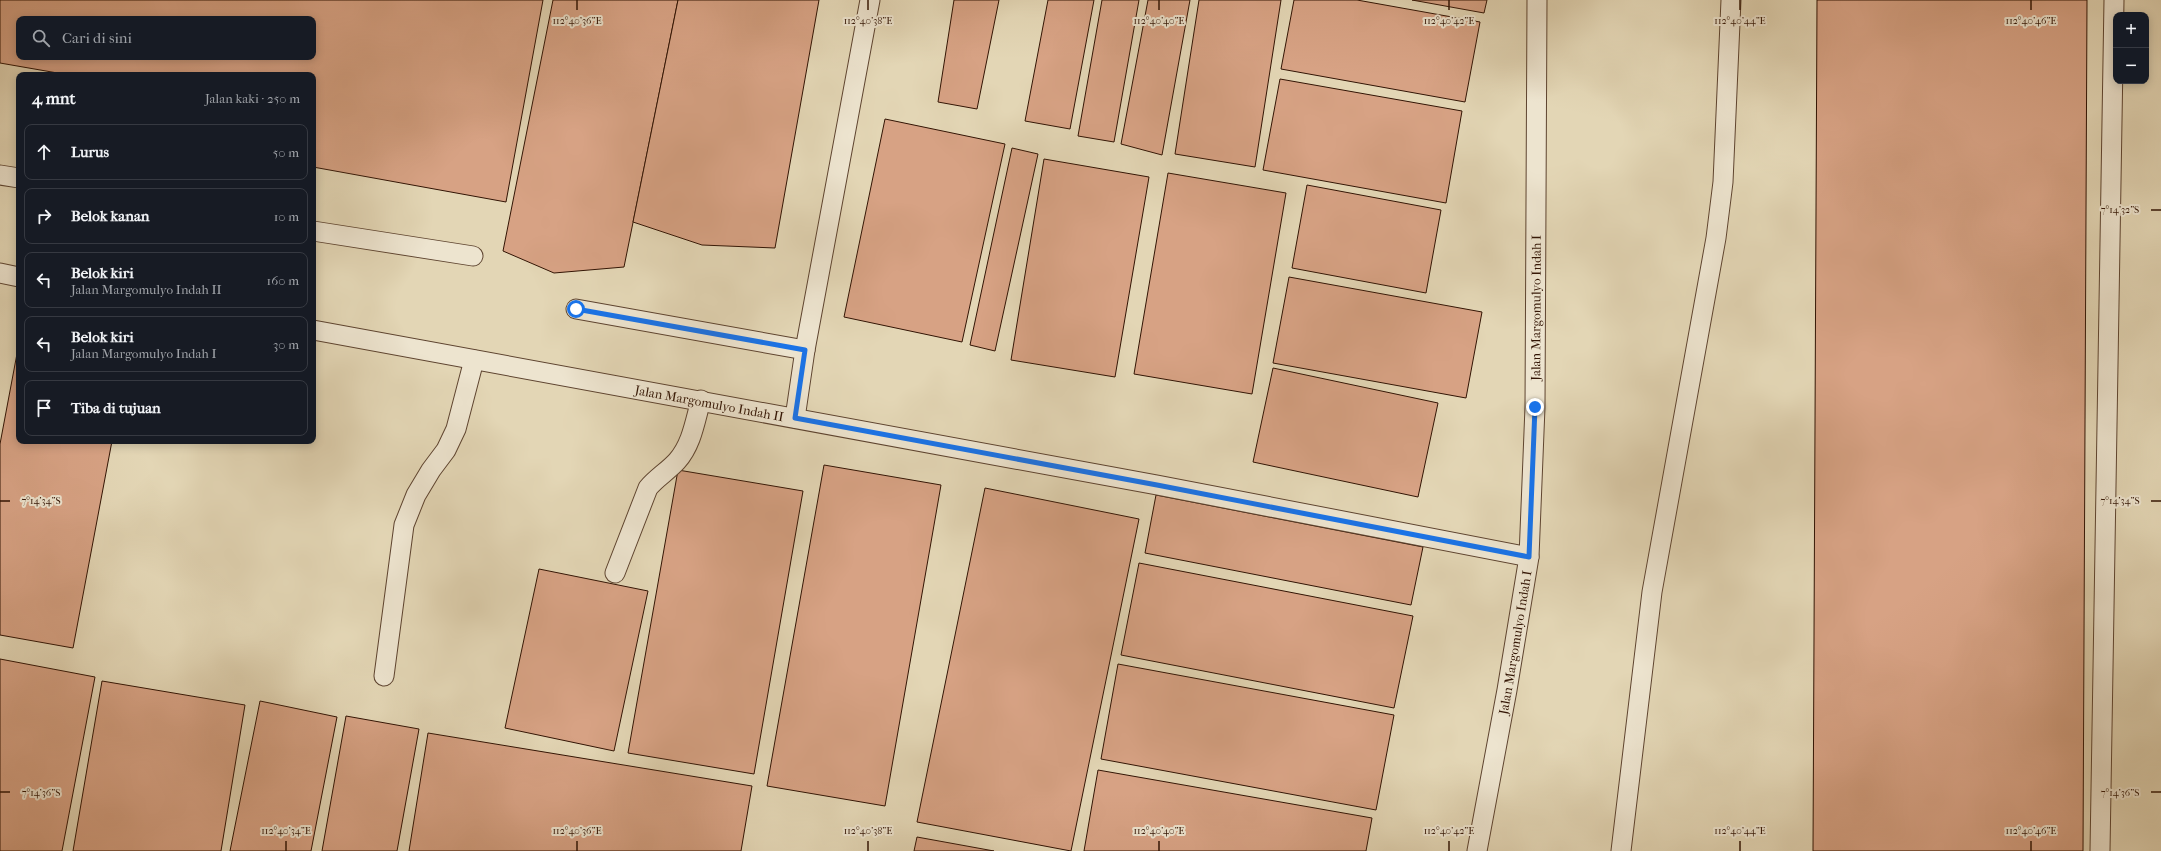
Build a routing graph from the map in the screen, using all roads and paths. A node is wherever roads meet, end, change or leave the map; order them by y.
1 (870, 0) edge
2 (1537, 0) edge
3 (1731, 0) edge
4 (2114, 0) edge
5 (0, 175) edge
6 (16, 178) edge
7 (316, 231) edge
8 (473, 256) dead end
9 (0, 273) edge
10 (16, 276) edge
11 (576, 309) dead end
12 (316, 331) edge
13 (805, 350) junction
14 (474, 360) junction
15 (701, 400) junction
16 (795, 418) junction
17 (1529, 557) junction
18 (615, 573) dead end
19 (384, 676) dead end
20 (1476, 851) edge
21 (1620, 851) edge
22 (2100, 851) edge

1 - 13 lane
2 - 17 lane, Jalan Margomulyo Indah I
3 - 21 lane
4 - 22 lane
5 - 6 lane
7 - 8 lane
9 - 10 lane
11 - 13 lane
12 - 14 lane, Jalan Margomulyo Indah II
13 - 16 lane
14 - 15 lane, Jalan Margomulyo Indah II
14 - 19 lane
15 - 16 lane, Jalan Margomulyo Indah II
15 - 18 lane
16 - 17 lane, Jalan Margomulyo Indah II
17 - 20 lane, Jalan Margomulyo Indah I

